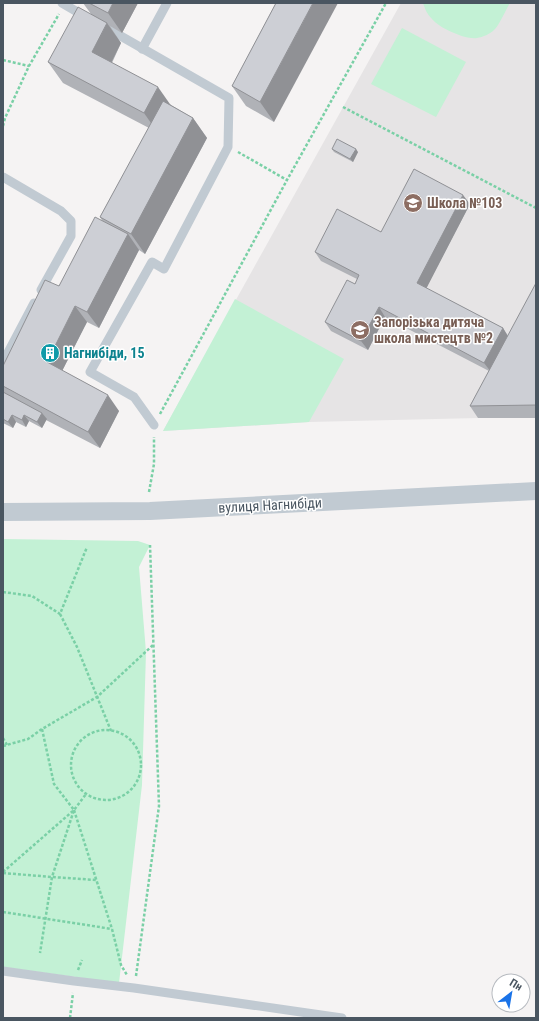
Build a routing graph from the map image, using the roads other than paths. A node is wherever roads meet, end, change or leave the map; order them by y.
1 (167, 3) edge
2 (63, 4) edge
3 (142, 49) junction
4 (3, 177) edge
5 (5, 358) edge
6 (154, 426) road end
7 (536, 491) edge
8 (3, 512) edge
9 (3, 971) edge
10 (342, 1018) edge

1 - 3 lane
2 - 3 lane
3 - 6 lane
4 - 5 lane
7 - 8 street, вулиця Нагнибіди
9 - 10 lane

